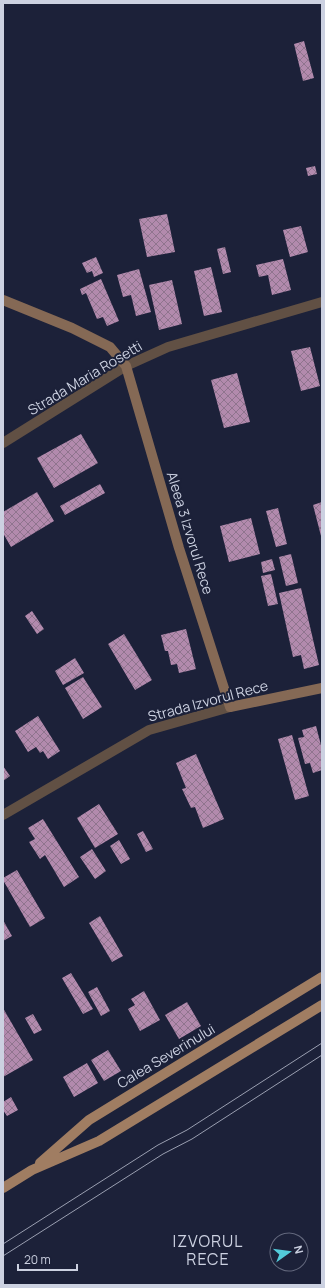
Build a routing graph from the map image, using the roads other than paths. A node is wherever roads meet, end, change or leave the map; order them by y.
1 (3, 300) edge
2 (322, 302) edge
3 (126, 366) junction
4 (3, 443) edge
5 (322, 688) edge
6 (230, 707) junction
7 (3, 815) edge
8 (322, 977) edge
9 (322, 1005) edge
10 (32, 1170) junction
11 (3, 1188) edge

1 - 3 street
2 - 3 street, Strada Maria Rosetti
3 - 4 street, Strada Maria Rosetti
3 - 6 street, Aleea 3 Izvorul Rece
5 - 6 street, Strada Izvorul Rece
6 - 7 street, Strada Izvorul Rece
8 - 10 main road, Calea Severinului
9 - 10 main road, Calea Severinului
10 - 11 main road, Calea Severinului

